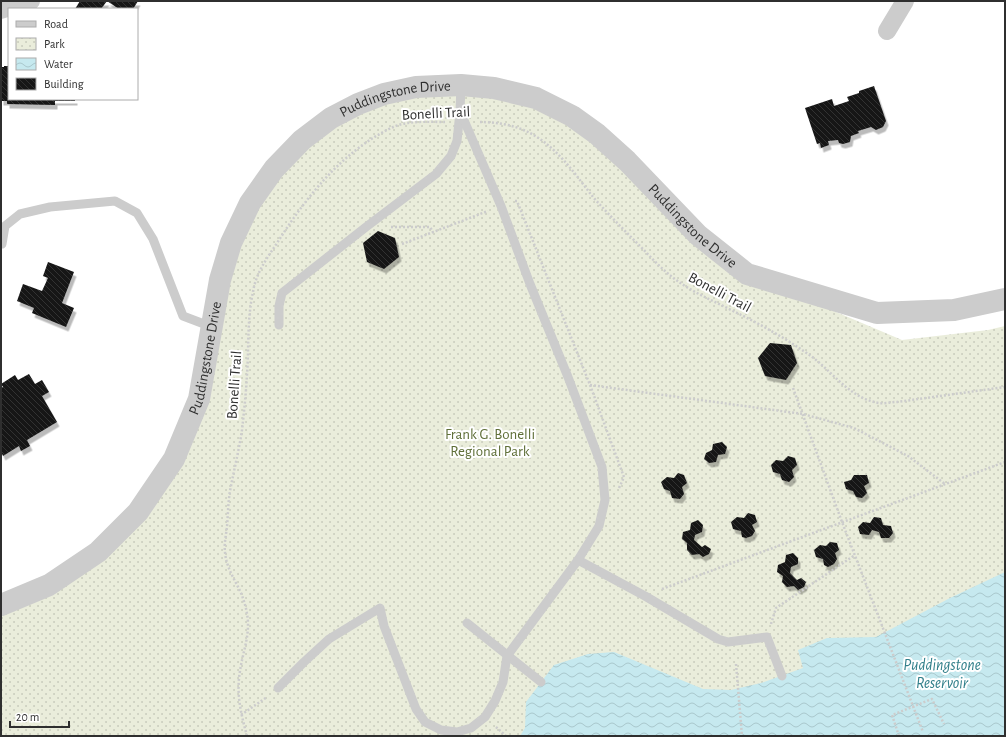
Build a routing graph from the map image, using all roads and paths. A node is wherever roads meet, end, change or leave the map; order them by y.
1 (31, 1) edge
2 (905, 1) edge
3 (1, 10) edge
4 (887, 31) dead end
5 (461, 85) junction
6 (462, 122) junction
7 (366, 227) junction
8 (433, 232) dead end
9 (2, 244) dead end
10 (1005, 299) edge
11 (279, 325) dead end
12 (212, 326) junction
13 (590, 385) dead end
14 (1005, 387) edge
15 (793, 388) dead end
16 (803, 414) junction
17 (1005, 462) edge
18 (945, 484) junction
19 (842, 522) junction
20 (855, 555) junction
21 (578, 560) junction
22 (644, 596) junction
23 (1, 605) edge
24 (467, 623) dead end
25 (767, 637) junction
26 (507, 656) junction
27 (736, 664) dead end
28 (782, 676) dead end
29 (540, 682) dead end
30 (278, 688) joint
31 (912, 706) junction
32 (241, 715) junction
33 (944, 724) dead end
34 (923, 732) dead end
35 (247, 736) edge
36 (742, 736) edge
37 (899, 736) edge

1 - 3 street
2 - 4 street
5 - 6 lane
5 - 10 street, Puddingstone Drive
5 - 12 street, Puddingstone Drive
6 - 7 lane
6 - 14 path, Bonelli Trail
6 - 21 lane
6 - 32 path, Bonelli Trail
7 - 8 path
7 - 11 lane
9 - 12 lane
12 - 23 street, Puddingstone Drive
13 - 16 path
15 - 16 path
16 - 18 path
16 - 19 path
17 - 18 path
18 - 19 path
19 - 20 path
19 - 22 path
20 - 25 path
20 - 31 path
21 - 22 lane
21 - 26 lane
22 - 25 lane
24 - 26 lane
25 - 28 lane
26 - 29 lane
26 - 30 lane
27 - 36 path
30 - 32 path
31 - 33 path
31 - 34 path
31 - 37 path
32 - 35 path, Bonelli Trail

